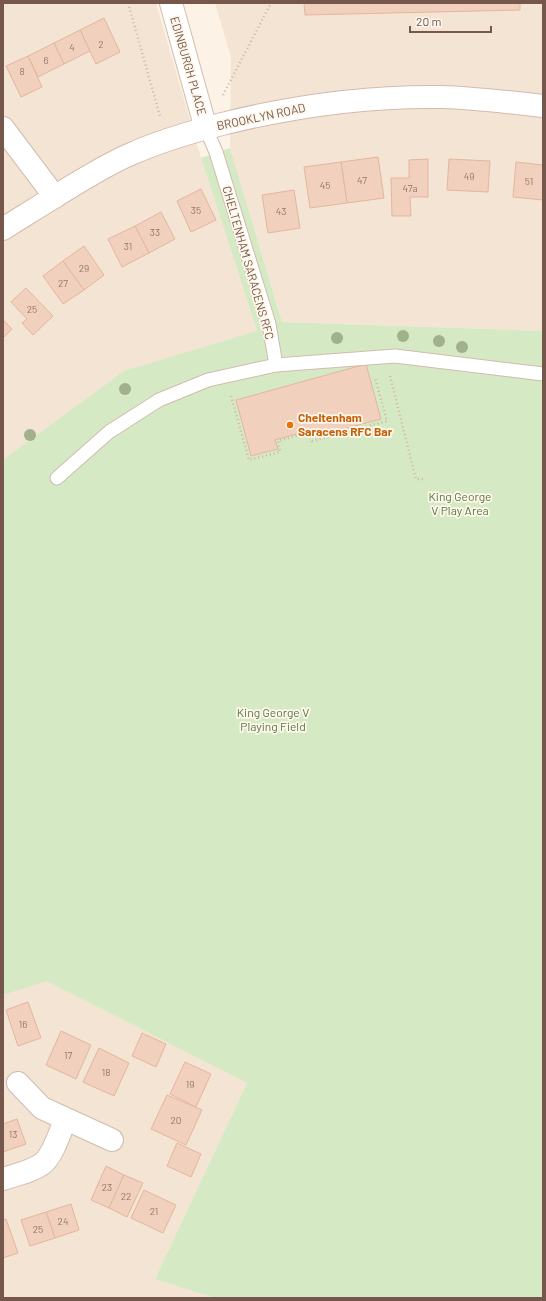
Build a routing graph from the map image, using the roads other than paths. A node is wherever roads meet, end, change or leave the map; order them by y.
1 (171, 3) edge
2 (543, 106) edge
3 (3, 128) edge
4 (206, 128) junction
5 (55, 197) junction
6 (3, 229) edge
7 (276, 365) junction
8 (543, 374) edge
9 (57, 478) dead end
10 (18, 1083) dead end
11 (65, 1120) junction
12 (112, 1140) dead end
13 (3, 1178) edge

1 - 4 street, EDINBURGH PLACE
2 - 4 street, BROOKLYN ROAD
3 - 5 street
4 - 5 street, BROOKLYN ROAD
4 - 7 lane, CHELTENHAM SARACENS RFC
5 - 6 street, BROOKLYN ROAD
7 - 8 lane
7 - 9 lane
10 - 11 street
11 - 12 street
11 - 13 street

